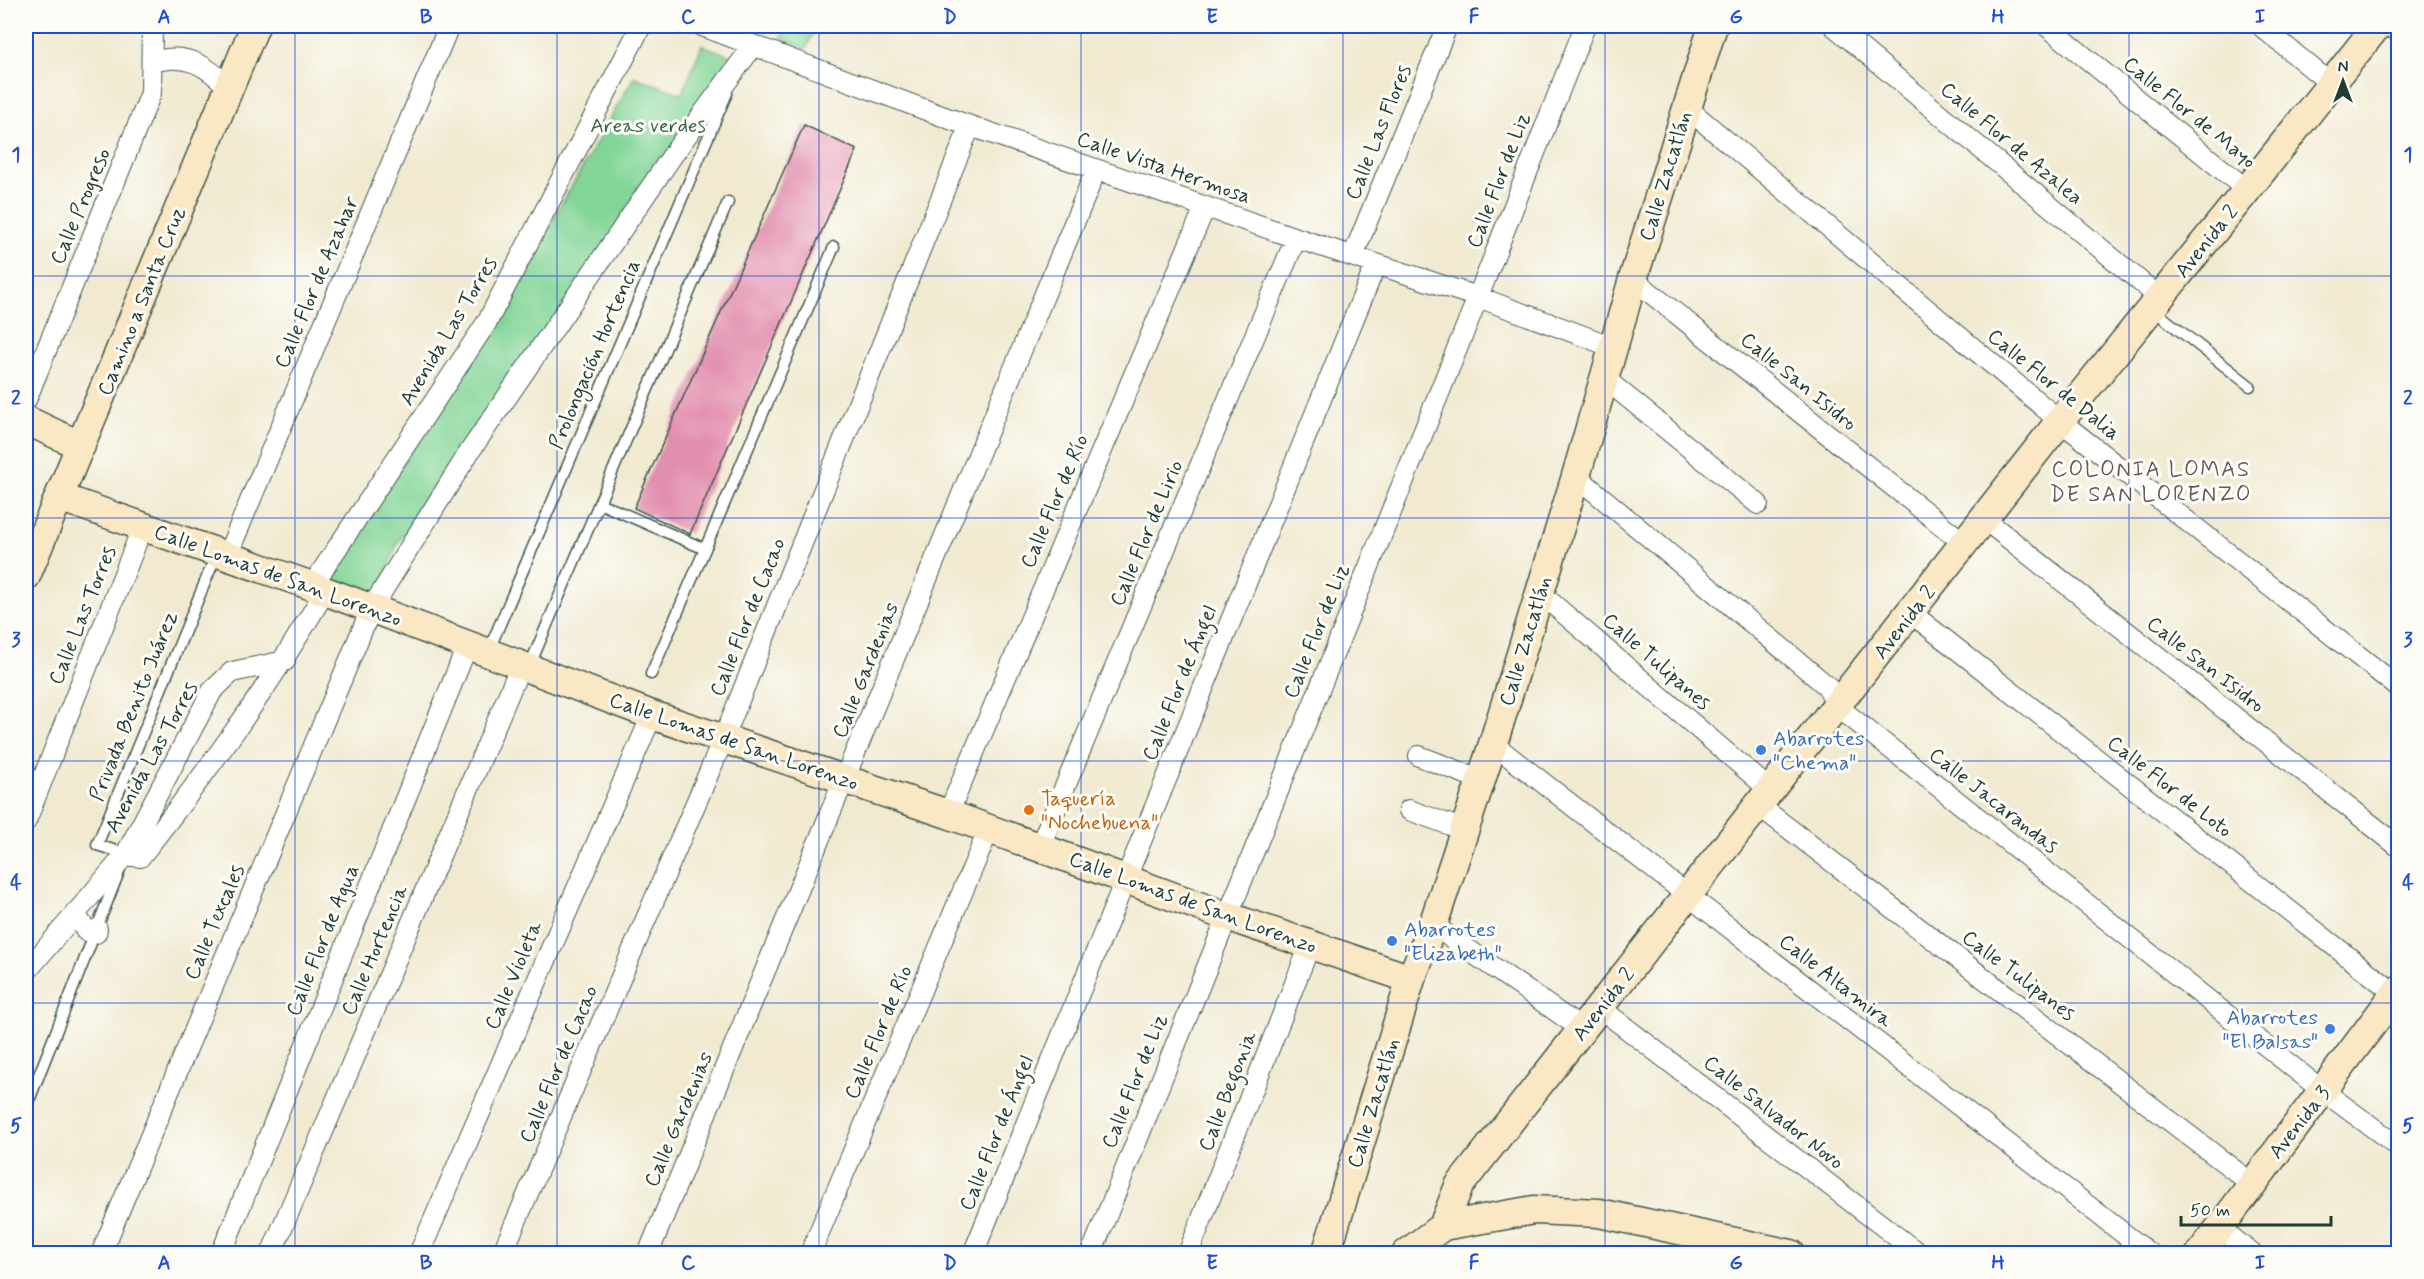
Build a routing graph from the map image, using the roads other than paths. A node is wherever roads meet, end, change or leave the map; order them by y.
1 (152, 26) edge
2 (255, 26) edge
3 (449, 26) edge
4 (641, 26) edge
5 (702, 26) edge
6 (1447, 26) edge
7 (1585, 26) edge
8 (1713, 26) edge
9 (1834, 26) edge
10 (2047, 26) edge
11 (2261, 26) edge
12 (2377, 26) edge
13 (2390, 26) edge
14 (2398, 32) edge
15 (753, 46) junction
16 (153, 62) junction
17 (736, 70) junction
18 (2331, 84) junction
19 (229, 88) junction
20 (1687, 108) junction
21 (970, 126) junction
22 (1096, 170) junction
23 (2247, 190) junction
24 (728, 202) dead end
25 (1205, 207) junction
26 (1296, 238) junction
27 (834, 247) dead end
28 (1353, 256) junction
29 (1376, 264) junction
30 (1633, 279) junction
31 (1478, 297) junction
32 (2155, 303) junction
33 (1612, 347) junction
34 (1604, 378) junction
35 (2250, 386) dead end
36 (27, 420) edge
37 (2060, 421) junction
38 (81, 446) junction
39 (1576, 476) junction
40 (59, 496) junction
41 (599, 504) junction
42 (1758, 504) dead end
43 (1984, 519) junction
44 (143, 526) junction
45 (1964, 543) junction
46 (705, 549) junction
47 (222, 554) junction
48 (26, 576) edge
49 (319, 589) junction
50 (1540, 593) junction
51 (371, 609) junction
52 (1911, 613) junction
53 (478, 648) junction
54 (285, 661) junction
55 (525, 666) junction
56 (651, 674) dead end
57 (2398, 687) edge
58 (1838, 707) junction
59 (652, 715) junction
60 (723, 740) junction
61 (1493, 744) junction
62 (1419, 756) dead end
63 (1479, 779) junction
64 (845, 781) junction
65 (1764, 798) junction
66 (1409, 810) dead end
67 (948, 814) junction
68 (26, 821) edge
69 (989, 829) junction
70 (1464, 830) junction
71 (1040, 846) junction
72 (2398, 846) edge
73 (126, 854) junction
74 (1125, 879) junction
75 (1687, 896) junction
76 (75, 914) junction
77 (1226, 916) junction
78 (1433, 925) junction
79 (97, 929) junction
80 (1310, 945) junction
81 (26, 972) edge
82 (1411, 979) junction
83 (2398, 993) edge
84 (1591, 1019) junction
85 (2323, 1091) junction
86 (26, 1108) edge
87 (2398, 1146) edge
88 (2252, 1183) junction
89 (1443, 1226) junction
90 (2219, 1227) junction
91 (1413, 1252) edge
92 (101, 1254) edge
93 (221, 1254) edge
94 (271, 1254) edge
95 (419, 1254) edge
96 (502, 1254) edge
97 (648, 1254) edge
98 (810, 1254) edge
99 (972, 1254) edge
100 (1091, 1254) edge
101 (1188, 1254) edge
102 (1326, 1254) edge
103 (1791, 1254) edge
104 (1919, 1254) edge
105 (2150, 1254) edge
106 (2200, 1254) edge
107 (2252, 1254) edge

1 - 16 street, Calle Progreso
2 - 19 street, Camino a Santa Cruz
3 - 47 street, Calle Flor de Azahar
4 - 49 street, Avenida Las Torres
5 - 15 street, Calle Vista Hermosa
6 - 28 street, Calle Las Flores
7 - 31 street, Calle Flor de Liz
8 - 20 street, Calle Zacatlán
9 - 32 street, Calle Flor de Azalea
10 - 23 street, Calle Flor de Mayo
11 - 18 street
12 - 18 street, Avenida 2
13 - 14 street
15 - 17 street
15 - 21 street, Calle Vista Hermosa
16 - 19 street
16 - 36 street, Calle Progreso
17 - 51 street, Calle Texcales
17 - 53 lane, Prolongación Hortencia
18 - 23 street, Avenida 2
19 - 38 street, Camino a Santa Cruz
20 - 30 street, Calle Zacatlán
20 - 37 street, Calle Flor de Dalia
21 - 22 street, Calle Vista Hermosa
21 - 60 street, Calle Flor de Cacao
22 - 25 street, Calle Vista Hermosa
22 - 64 street, Calle Gardenias
23 - 32 street, Avenida 2
24 - 41 lane
25 - 26 street, Calle Vista Hermosa
25 - 67 street, Calle Flor de Río
26 - 28 street, Calle Vista Hermosa
26 - 71 street, Calle Flor de Lirio
27 - 46 lane
28 - 29 street, Calle Vista Hermosa
29 - 31 street, Calle Vista Hermosa
29 - 74 street, Calle Flor de Ángel
30 - 33 street, Calle Zacatlán
30 - 45 street, Calle San Isidro
31 - 33 street, Calle Vista Hermosa
31 - 77 street, Calle Flor de Liz
32 - 35 lane
32 - 37 street, Avenida 2
33 - 34 street, Calle Zacatlán
34 - 39 street, Calle Zacatlán
34 - 42 street
36 - 38 street
37 - 43 street, Avenida 2
37 - 57 street, Calle Flor de Dalia
38 - 40 street, Camino a Santa Cruz
39 - 50 street, Calle Zacatlán
39 - 58 street, Calle Jacarandas
40 - 44 street, Calle Lomas de San Lorenzo
40 - 48 street, Camino a Santa Cruz
41 - 46 lane
41 - 55 lane
43 - 45 street, Avenida 2
43 - 72 street, Calle San Isidro
44 - 47 street, Calle Lomas de San Lorenzo
44 - 68 street, Calle Las Torres
45 - 52 street, Avenida 2
46 - 56 lane
47 - 49 street, Calle Lomas de San Lorenzo
47 - 73 lane, Privada Benito Juárez
49 - 51 street, Calle Lomas de San Lorenzo
49 - 54 street, Avenida Las Torres
50 - 61 street, Calle Zacatlán
50 - 65 street, Calle Tulipanes
51 - 53 street, Calle Lomas de San Lorenzo
51 - 92 street, Calle Texcales
52 - 58 street, Avenida 2
52 - 83 street, Calle Flor de Loto
53 - 55 street, Calle Lomas de San Lorenzo
53 - 93 street, Calle Flor de Agua
54 - 73 street, Avenida Las Torres
54 - 73 street, Avenida Las Torres
55 - 59 street, Calle Lomas de San Lorenzo
55 - 94 street, Calle Hortencia
58 - 65 street, Avenida 2
58 - 85 street, Calle Jacarandas
59 - 60 street, Calle Lomas de San Lorenzo
59 - 95 street, Calle Violeta
60 - 64 street, Calle Lomas de San Lorenzo
60 - 96 street, Calle Flor de Cacao
61 - 63 street, Calle Zacatlán
61 - 75 street, Calle Altamira
62 - 63 street
63 - 70 street, Calle Zacatlán
64 - 67 street, Calle Lomas de San Lorenzo
64 - 97 street, Calle Gardenias
65 - 75 street, Avenida 2
65 - 88 street, Calle Tulipanes
66 - 70 street
67 - 69 street, Calle Lomas de San Lorenzo
69 - 71 street, Calle Lomas de San Lorenzo
69 - 98 street, Calle Flor de Río
70 - 78 street, Calle Zacatlán
71 - 74 street, Calle Lomas de San Lorenzo
73 - 76 street, Avenida Las Torres
73 - 79 lane
74 - 77 street, Calle Lomas de San Lorenzo
74 - 99 street, Calle Flor de Ángel
75 - 84 street, Avenida 2
75 - 105 street, Calle Altamira
76 - 79 street
76 - 81 street, Avenida Las Torres
77 - 80 street, Calle Lomas de San Lorenzo
77 - 100 street, Calle Flor de Liz
78 - 82 street, Calle Zacatlán
78 - 84 street, Calle Salvador Novo
79 - 86 lane
80 - 82 street, Calle Lomas de San Lorenzo
80 - 101 street, Calle Begonia
82 - 102 street, Calle Zacatlán
83 - 85 street, Avenida 3
84 - 89 street, Avenida 2
84 - 104 street, Calle Salvador Novo
85 - 87 street, Calle Jacarandas
85 - 88 street, Avenida 3
88 - 90 street, Avenida 3
89 - 91 street
89 - 103 street
90 - 106 street, Avenida 3
90 - 107 street

